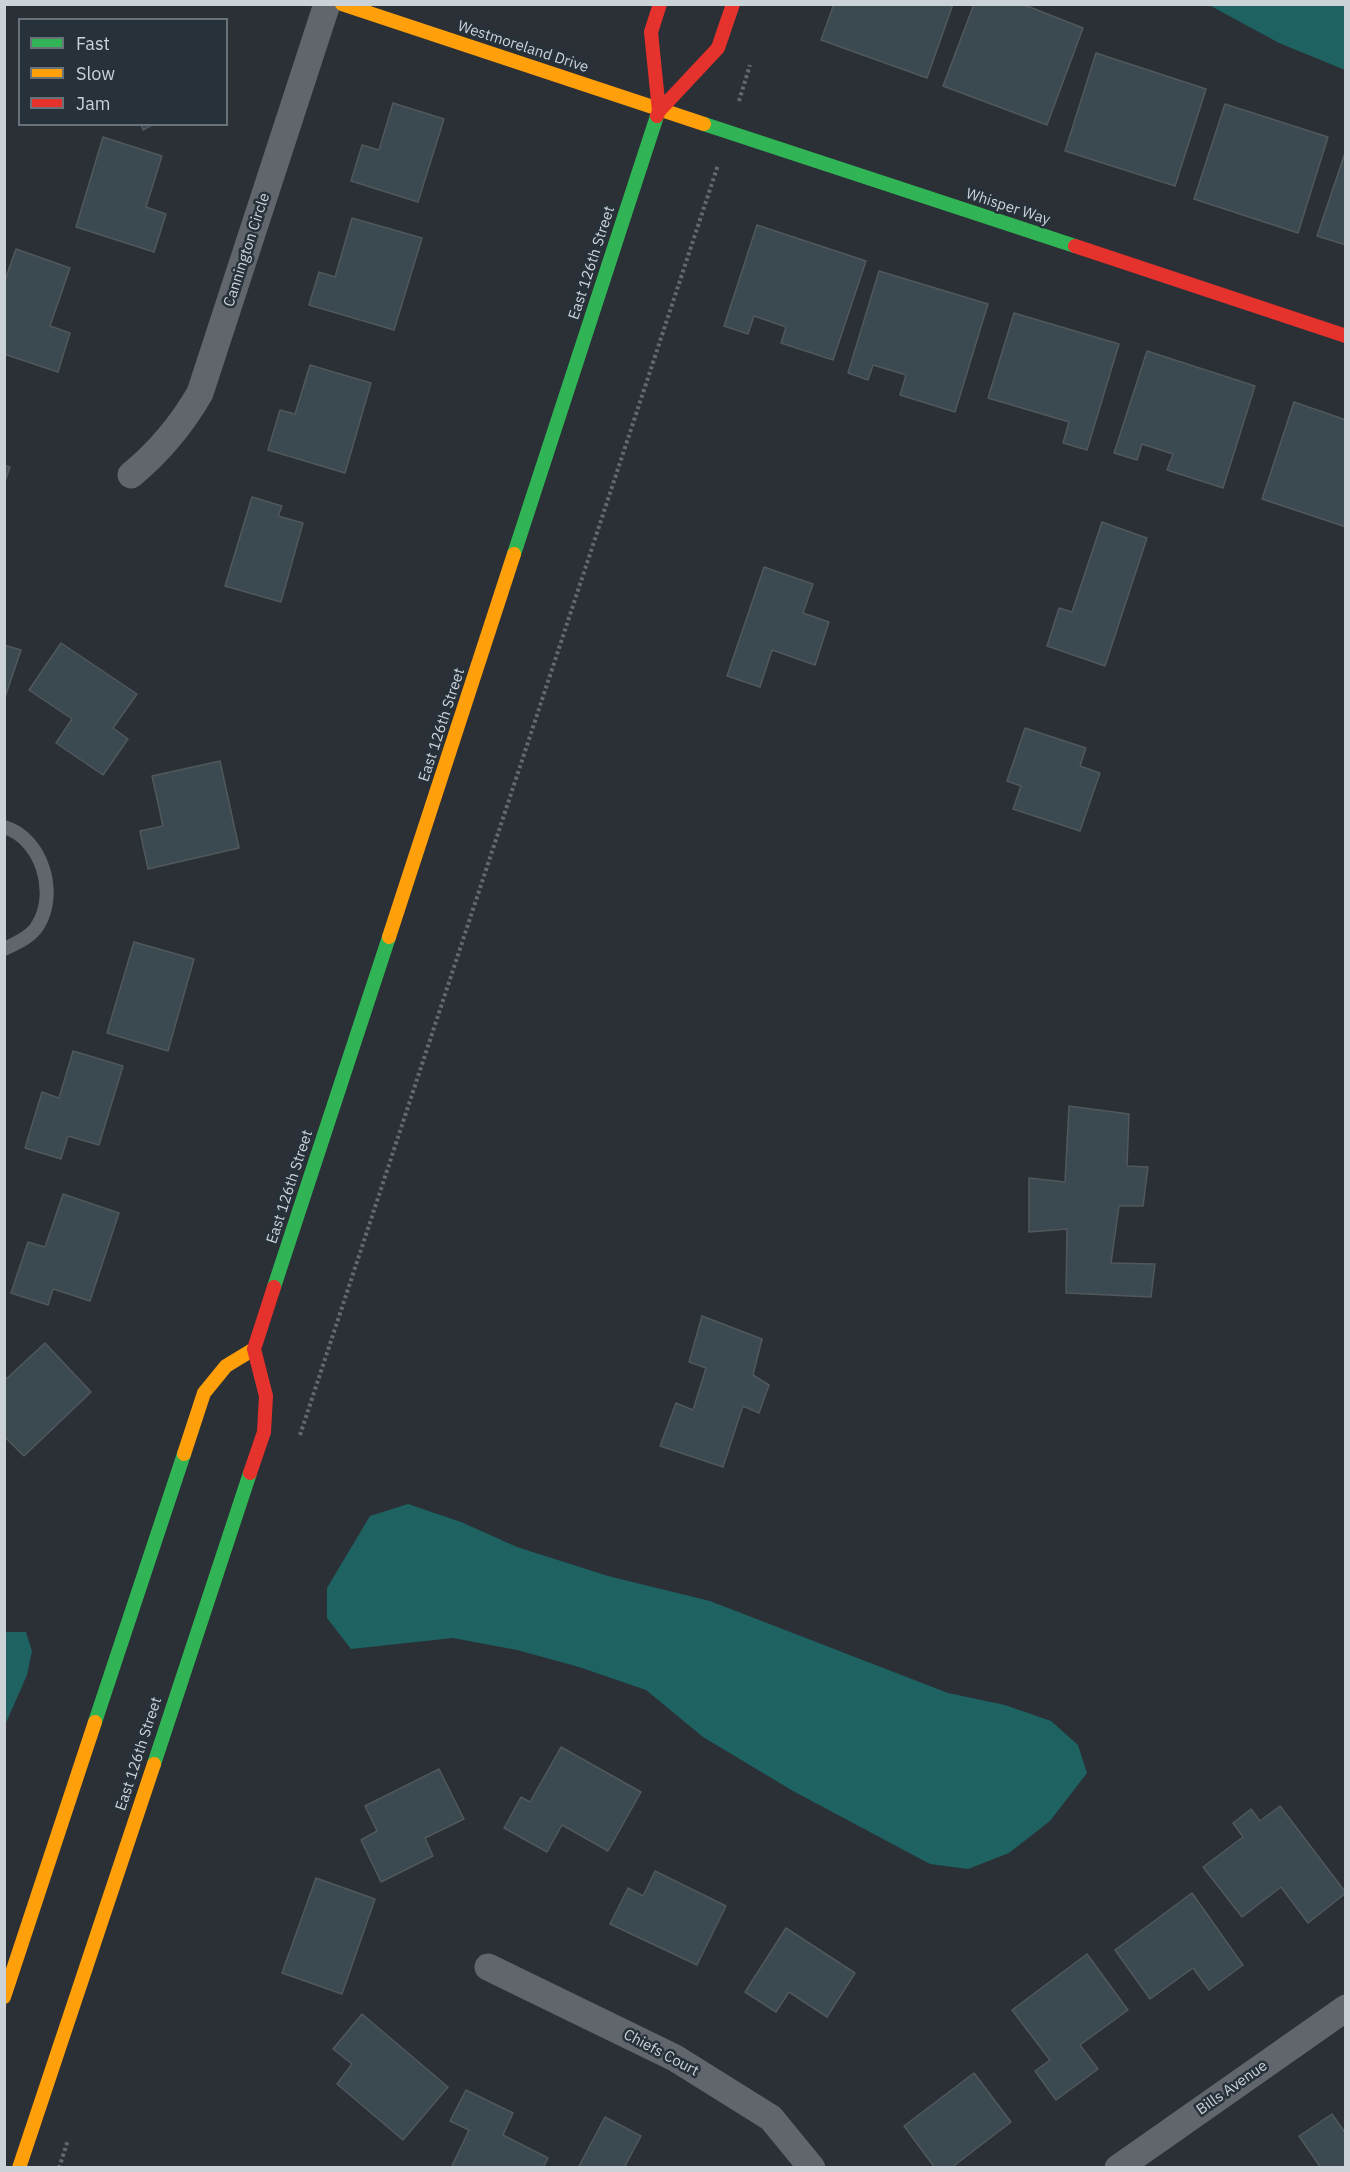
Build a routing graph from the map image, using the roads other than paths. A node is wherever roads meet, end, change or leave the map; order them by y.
1 (327, 4) edge
2 (342, 4) edge
3 (660, 4) edge
4 (733, 4) edge
5 (659, 111) junction
6 (1346, 336) edge
7 (131, 476) dead end
8 (4, 827) edge
9 (4, 949) edge
10 (254, 1350) junction
11 (488, 1967) dead end
12 (4, 1997) edge
13 (1346, 2008) edge
14 (20, 2168) edge
15 (812, 2168) edge
16 (1118, 2168) edge

1 - 7 street, Cannington Circle
2 - 5 main road, Westmoreland Drive
3 - 5 main road, East 126th Street
4 - 5 main road, East 126th Street
5 - 6 main road, Whisper Way
5 - 10 main road, East 126th Street
8 - 9 lane
10 - 12 main road
10 - 14 main road, East 126th Street
11 - 15 street, Chiefs Court
13 - 16 street, Bills Avenue

